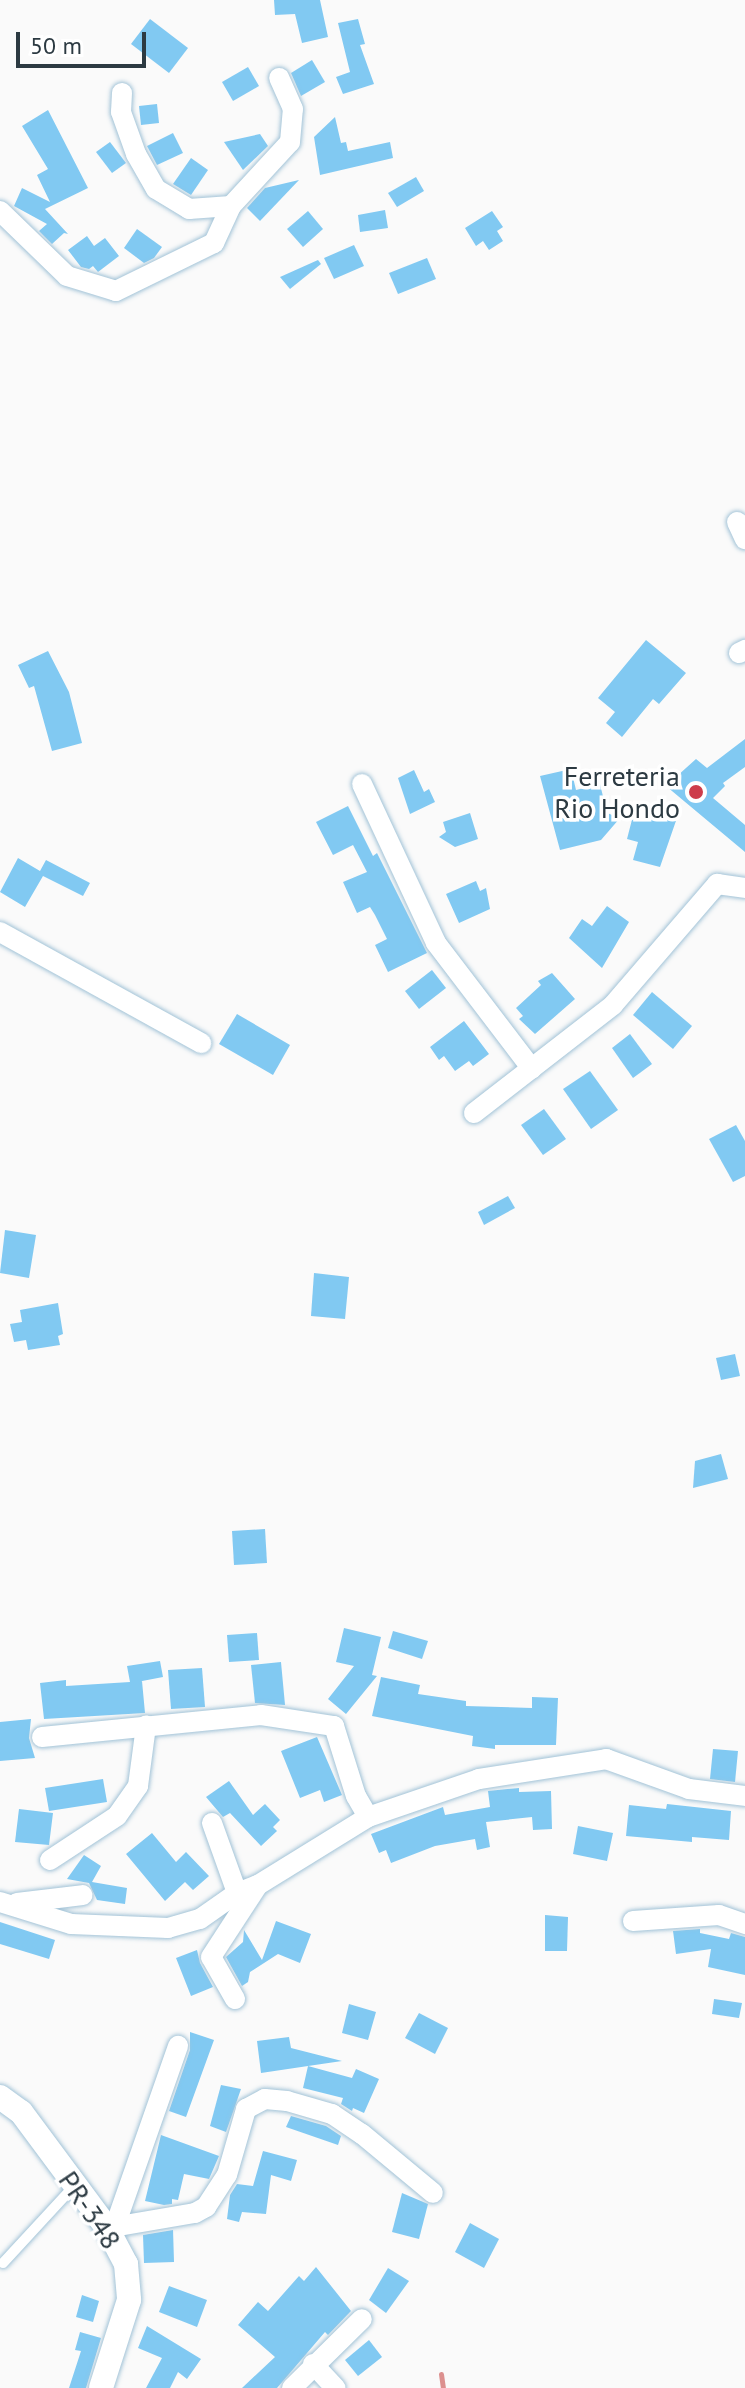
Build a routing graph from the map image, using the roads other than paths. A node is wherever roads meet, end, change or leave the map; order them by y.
1 (279, 78) dead end
2 (122, 93) dead end
3 (231, 206) junction
4 (0, 211) edge
5 (362, 784) dead end
6 (745, 888) edge
7 (0, 932) edge
8 (201, 1043) dead end
9 (532, 1069) junction
10 (474, 1113) dead end
11 (146, 1726) junction
12 (42, 1737) dead end
13 (745, 1796) edge
14 (368, 1817) junction
15 (212, 1823) dead end
16 (50, 1860) dead end
17 (258, 1885) junction
18 (237, 1893) junction
19 (83, 1895) dead end
20 (5, 1903) edge
21 (633, 1921) dead end
22 (745, 1924) edge
23 (235, 1999) dead end
24 (178, 2046) dead end
25 (0, 2097) edge
26 (75, 2185) junction
27 (433, 2193) dead end
28 (111, 2227) junction
29 (3, 2263) dead end
30 (362, 2319) dead end
31 (313, 2364) junction
32 (101, 2388) edge
33 (292, 2388) edge
34 (335, 2388) edge

1 - 3 street
2 - 3 street
3 - 4 street
5 - 9 street
6 - 9 street
7 - 8 street
9 - 10 street
11 - 12 street
11 - 14 street
11 - 16 street
13 - 14 street
14 - 17 street
15 - 18 street
17 - 18 street
17 - 23 street
18 - 20 street
19 - 20 street
21 - 22 street
24 - 28 street
25 - 26 street, PR-348 / PR-348
26 - 28 street, PR-348 / PR-348
26 - 29 lane
27 - 28 street
28 - 32 street, PR-348 / PR-348
30 - 31 street
31 - 33 street
31 - 34 street

